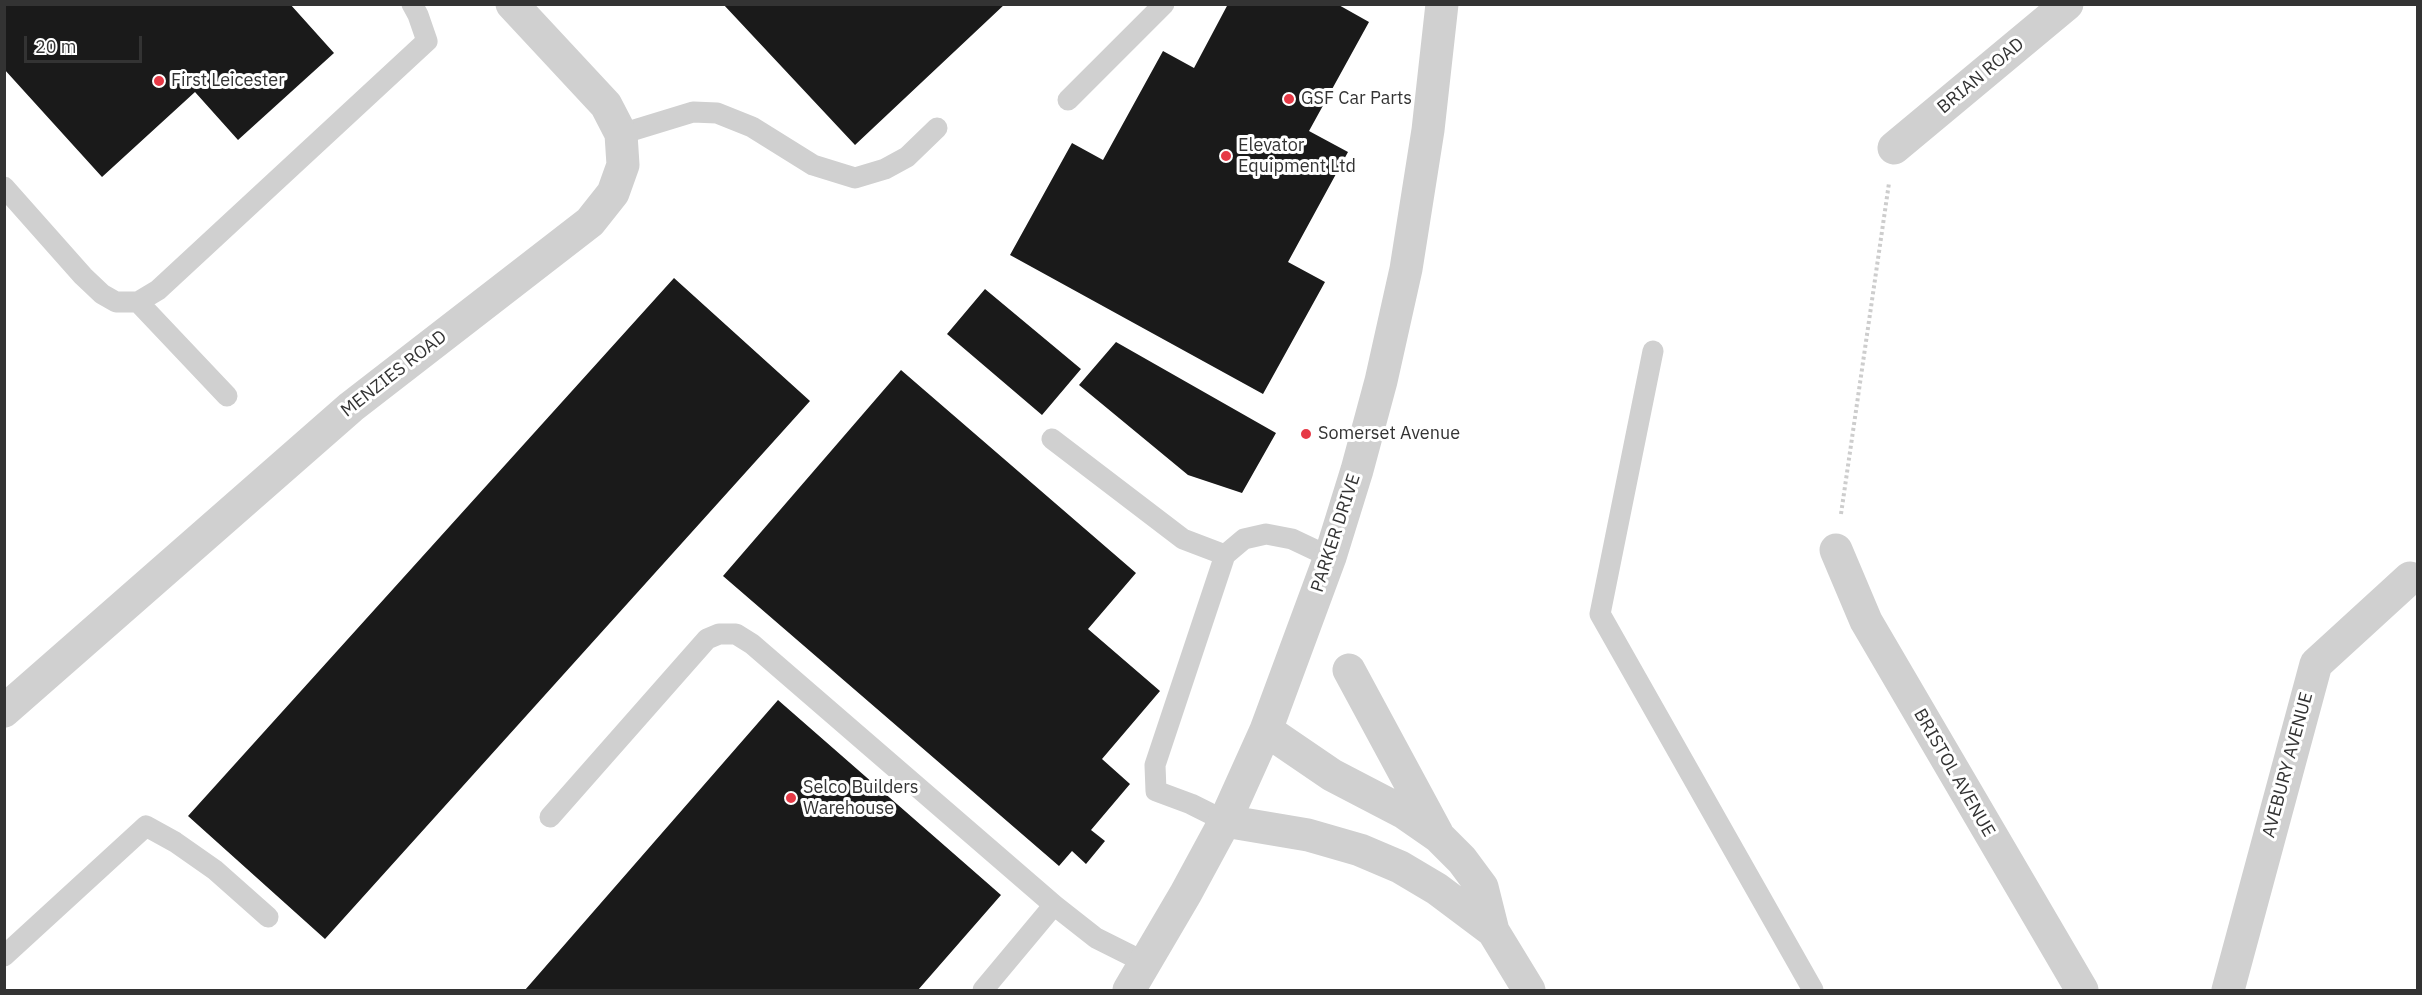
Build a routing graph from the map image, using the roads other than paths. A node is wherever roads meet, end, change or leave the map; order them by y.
1 (412, 4) edge
2 (512, 4) edge
3 (1164, 4) edge
4 (1442, 4) edge
5 (2067, 4) edge
6 (1068, 99) dead end
7 (937, 128) dead end
8 (621, 134) junction
9 (1894, 148) road end
10 (4, 187) edge
11 (138, 302) junction
12 (1653, 351) dead end
13 (227, 396) dead end
14 (1052, 439) dead end
15 (1836, 550) road end
16 (1225, 555) junction
17 (1330, 557) junction
18 (2410, 578) dead end
19 (1349, 670) dead end
20 (4, 711) edge
21 (1266, 730) junction
22 (550, 817) dead end
23 (1225, 821) junction
24 (1439, 837) junction
25 (1054, 905) junction
26 (268, 917) dead end
27 (1492, 931) junction
28 (4, 956) edge
29 (1146, 963) junction
30 (983, 990) edge
31 (1129, 990) edge
32 (1529, 990) edge
33 (1813, 990) edge
34 (2082, 990) edge
35 (2228, 990) edge

1 - 11 lane
2 - 8 street, MENZIES ROAD
3 - 6 lane
4 - 17 street, PARKER DRIVE
5 - 9 street, BRIAN ROAD
7 - 8 lane
8 - 20 street, MENZIES ROAD
10 - 11 lane
11 - 13 lane
12 - 33 lane
14 - 16 lane
15 - 34 street, BRISTOL AVENUE
16 - 17 lane
16 - 23 lane
17 - 21 street, PARKER DRIVE
18 - 35 street, AVEBURY AVENUE
19 - 24 street
21 - 23 street, PARKER DRIVE
21 - 24 street
22 - 25 lane
23 - 27 street
23 - 29 street, PARKER DRIVE
24 - 27 street
25 - 29 lane
25 - 30 lane
26 - 28 lane
27 - 32 street
29 - 31 street, PARKER DRIVE

